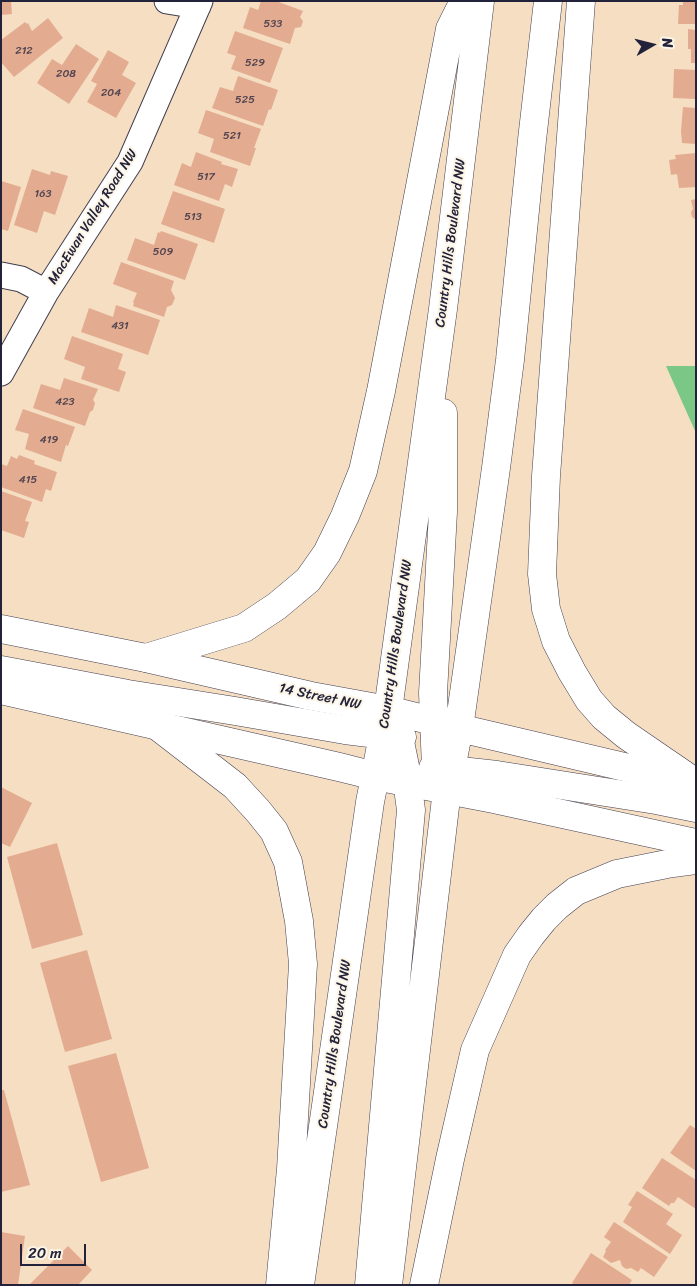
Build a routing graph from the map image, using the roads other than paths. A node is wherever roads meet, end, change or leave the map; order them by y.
1 (166, 1) edge
2 (464, 1) edge
3 (480, 1) edge
4 (548, 1) edge
5 (581, 1) edge
6 (199, 4) edge
7 (1, 275) edge
8 (46, 292) junction
9 (443, 309) junction
10 (1, 373) edge
11 (1, 628) edge
12 (146, 658) junction
13 (1, 670) edge
14 (1, 690) edge
15 (156, 725) junction
16 (390, 727) junction
17 (443, 728) junction
18 (406, 774) junction
19 (375, 776) junction
20 (445, 776) junction
21 (696, 783) edge
22 (696, 808) edge
23 (696, 843) edge
24 (696, 860) edge
25 (280, 1285) edge
26 (300, 1285) edge
27 (369, 1285) edge
28 (388, 1285) edge
29 (424, 1285) edge

1 - 6 street
2 - 12 main road
3 - 9 main road, Country Hills Boulevard NW
4 - 17 main road
5 - 21 main road
6 - 8 street, MacEwan Valley Road NW
7 - 8 street
8 - 10 street, MacEwan Valley Road NW
9 - 16 main road, Country Hills Boulevard NW
9 - 17 main road
11 - 12 main road, 14 Street NW
12 - 16 main road, 14 Street NW
13 - 16 main road
14 - 15 main road
15 - 19 main road
15 - 25 main road
16 - 17 main road, 14 Street NW
16 - 18 main road
16 - 19 main road, Country Hills Boulevard NW
17 - 20 main road
17 - 21 main road, 14 Street NW
18 - 19 main road
18 - 20 main road
18 - 27 main road
19 - 26 main road, Country Hills Boulevard NW
20 - 22 main road
20 - 23 main road
20 - 28 main road
24 - 29 main road

